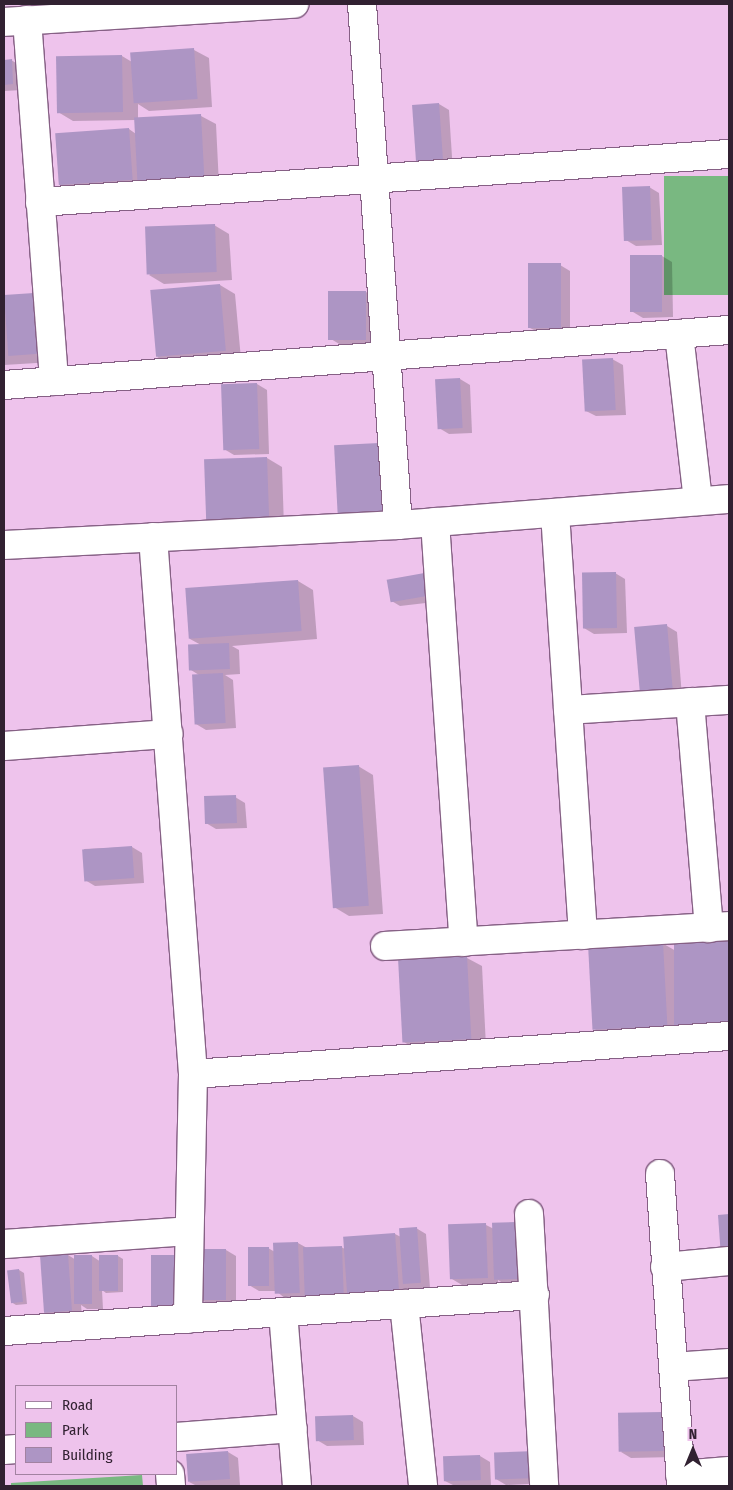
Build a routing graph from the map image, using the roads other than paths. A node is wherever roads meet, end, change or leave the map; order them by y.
1 (294, 4) edge
2 (362, 4) edge
3 (15, 21) edge
4 (729, 154) edge
5 (374, 179) junction
6 (40, 202) junction
7 (729, 330) edge
8 (679, 334) junction
9 (386, 356) junction
10 (54, 381) junction
11 (4, 385) edge
12 (729, 499) edge
13 (698, 501) junction
14 (555, 513) junction
15 (435, 522) junction
16 (398, 525) junction
17 (153, 536) junction
18 (4, 545) edge
19 (729, 700) edge
20 (690, 702) junction
21 (568, 710) junction
22 (169, 734) junction
23 (4, 746) edge
24 (719, 927) edge
25 (583, 935) junction
26 (464, 942) junction
27 (385, 946) dead end
28 (729, 1036) edge
29 (193, 1074) junction
30 (660, 1174) dead end
31 (529, 1214) dead end
32 (190, 1232) junction
33 (4, 1244) edge
34 (729, 1262) edge
35 (665, 1267) junction
36 (535, 1295) junction
37 (404, 1304) junction
38 (283, 1312) junction
39 (188, 1318) junction
40 (4, 1331) edge
41 (729, 1363) edge
42 (673, 1367) junction
43 (293, 1428) junction
44 (178, 1437) edge
45 (729, 1471) edge
46 (681, 1481) edge
47 (297, 1486) edge
48 (423, 1486) edge
49 (544, 1486) edge

1 - 3 street
2 - 5 street
3 - 6 street
4 - 5 street
5 - 6 street
5 - 9 street
6 - 10 street
7 - 8 street
8 - 9 street
8 - 13 street
9 - 10 street
9 - 16 street
10 - 11 street
12 - 13 street
13 - 14 street
14 - 15 street
14 - 21 street
15 - 16 street
15 - 26 street
16 - 17 street
17 - 18 street
17 - 22 street
19 - 20 street
20 - 21 street
20 - 24 street
21 - 25 street
22 - 23 street
22 - 29 street
24 - 25 street
25 - 26 street
26 - 27 street
28 - 29 street
29 - 32 street
30 - 35 street
31 - 36 street
32 - 33 street
32 - 39 street
34 - 35 street
35 - 42 street
36 - 37 street
36 - 49 street
37 - 38 street
37 - 48 street
38 - 39 street
38 - 43 street
39 - 40 street
41 - 42 street
42 - 46 street
43 - 44 street
43 - 47 street
45 - 46 street

